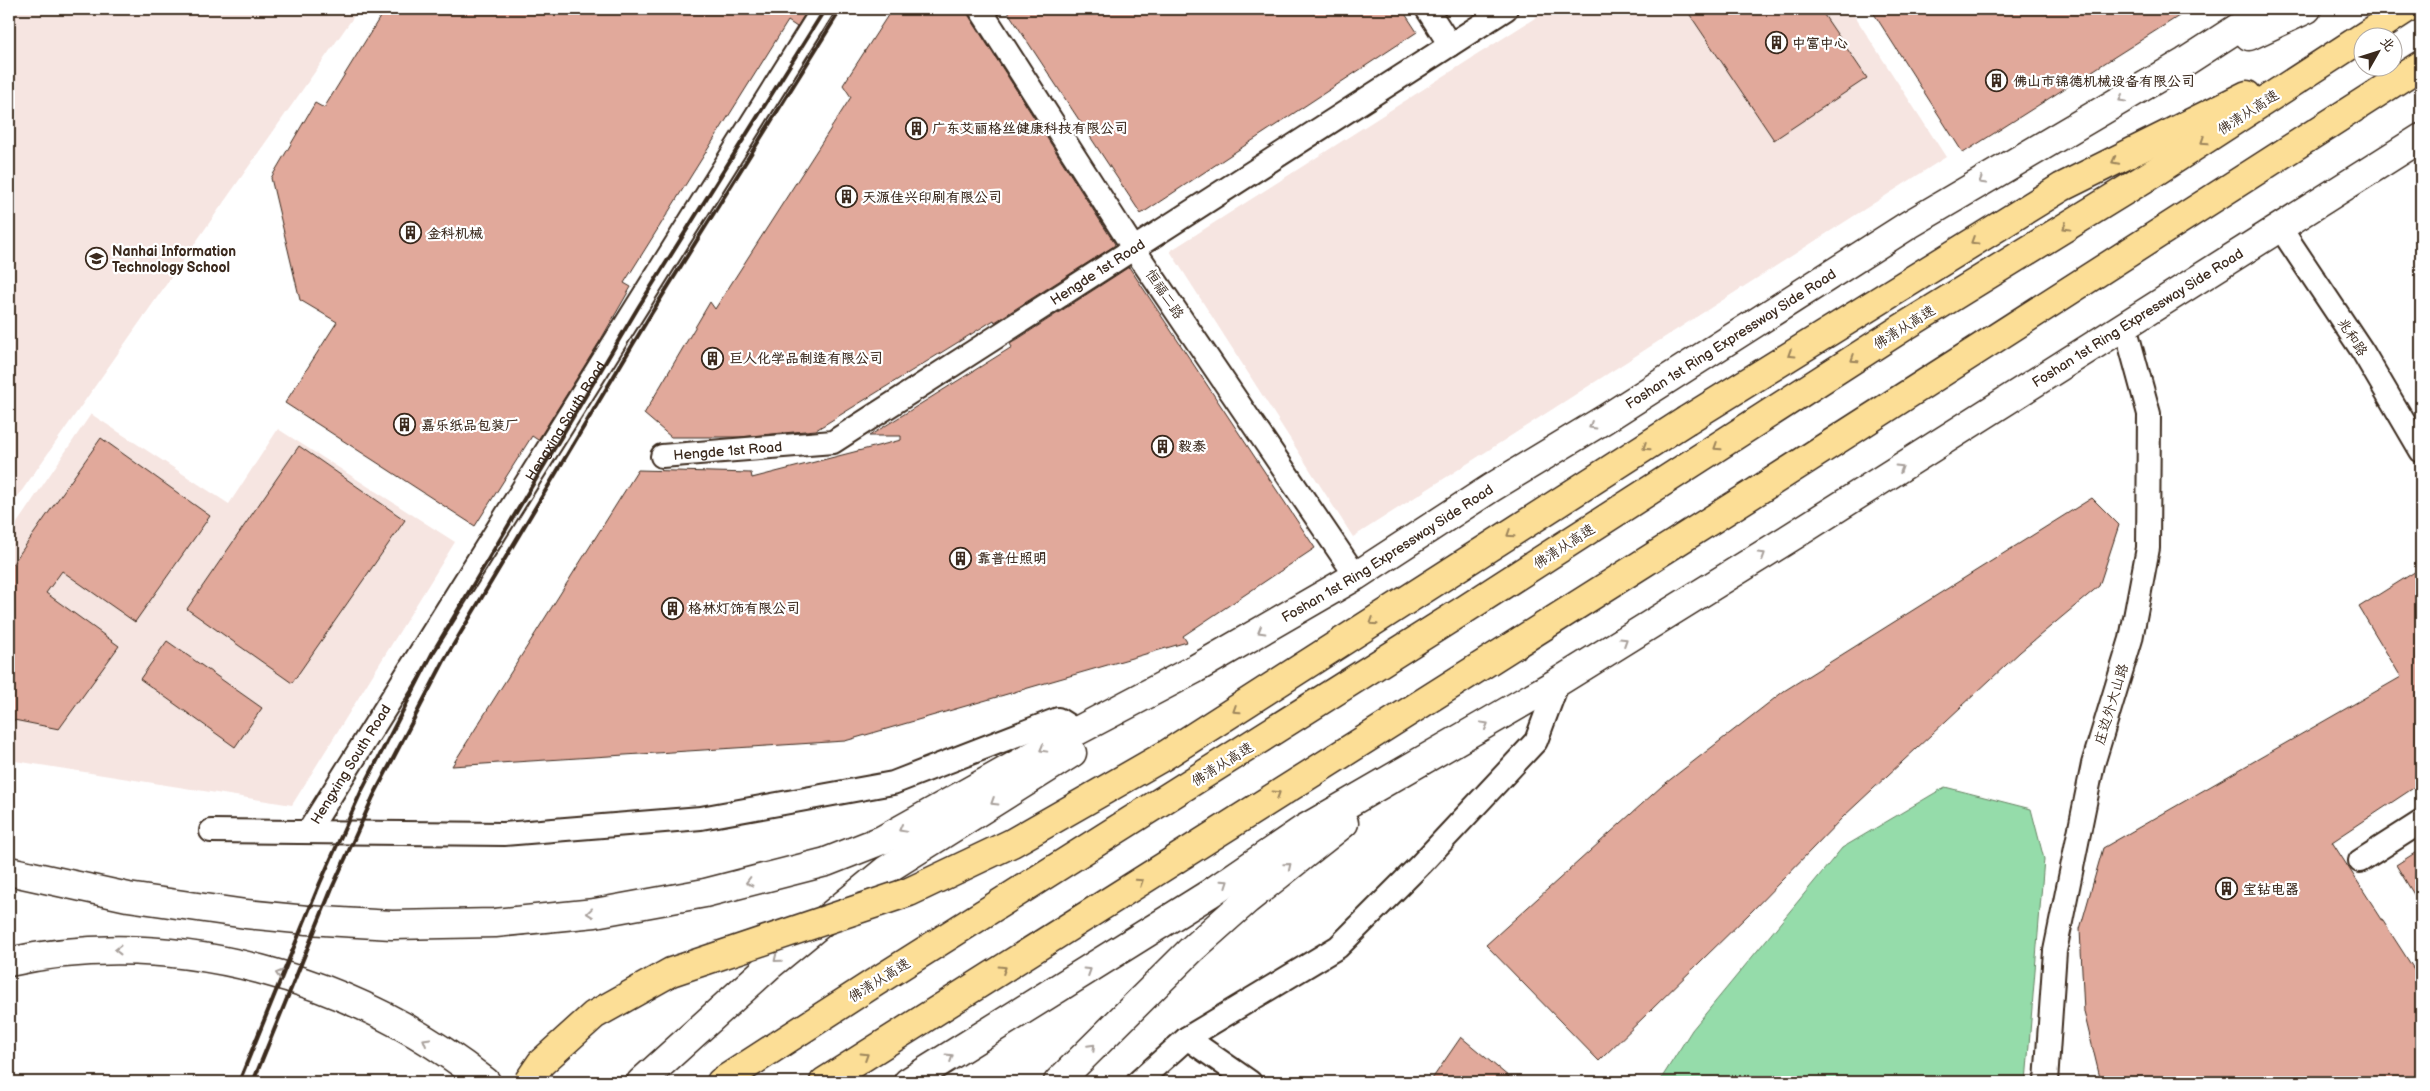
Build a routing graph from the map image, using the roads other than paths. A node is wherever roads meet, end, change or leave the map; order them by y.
1 (823, 9) edge
2 (980, 9) edge
3 (1427, 9) edge
4 (1506, 9) edge
5 (2267, 9) edge
6 (2306, 9) edge
7 (2406, 9) edge
8 (2376, 28) edge
9 (2352, 42) edge
10 (2352, 44) edge
11 (1450, 45) junction
12 (2191, 59) junction
13 (2421, 65) edge
14 (2421, 138) edge
15 (2421, 153) edge
16 (2373, 170) junction
17 (2280, 226) junction
18 (1134, 248) junction
19 (2125, 326) junction
20 (2421, 450) edge
21 (662, 456) dead end
22 (1356, 576) junction
23 (1195, 669) junction
24 (1558, 682) junction
25 (1077, 731) junction
26 (1442, 749) junction
27 (2421, 822) edge
28 (211, 831) dead end
29 (308, 832) junction
30 (2360, 861) dead end
31 (9, 871) edge
32 (9, 962) edge
33 (1187, 1038) junction
34 (476, 1075) edge
35 (528, 1082) edge
36 (641, 1082) edge
37 (721, 1082) edge
38 (824, 1082) edge
39 (908, 1082) edge
40 (1058, 1082) edge
41 (1138, 1082) edge
42 (1250, 1082) edge
43 (2046, 1082) edge

1 - 29 street, Hengxing South Road
2 - 18 street, 恒福二路
3 - 11 street
4 - 11 street, Hengde 1st Road
5 - 12 main road, Foshan 1st Ring Expressway Side Road
6 - 12 main road
7 - 8 highway, 佛清从高速
9 -> 35 highway, bridge
10 -> 37 highway, 佛清从高速
11 - 18 street, Hengde 1st Road
12 -> 22 main road, Foshan 1st Ring Expressway Side Road
38 -> 13 highway
14 - 16 main road, Foshan 1st Ring Expressway Side Road
15 - 16 main road, Foshan 1st Ring Expressway Side Road
16 - 17 main road, Foshan 1st Ring Expressway Side Road
17 - 19 main road, Foshan 1st Ring Expressway Side Road
17 - 20 street, 兆和路
18 - 21 street, Hengde 1st Road
18 - 22 street, 恒福二路
24 -> 19 main road, Foshan 1st Ring Expressway Side Road
19 - 43 street, 庄边外大山路
22 -> 23 main road, Foshan 1st Ring Expressway Side Road
23 - 25 main road
23 -> 36 main road
26 -> 24 main road, Foshan 1st Ring Expressway Side Road
24 - 33 street
25 - 29 street
25 -> 31 main road
39 -> 26 main road
40 -> 26 main road
27 - 30 street
28 - 29 street
34 -> 32 main road
33 - 41 street
33 - 42 street

